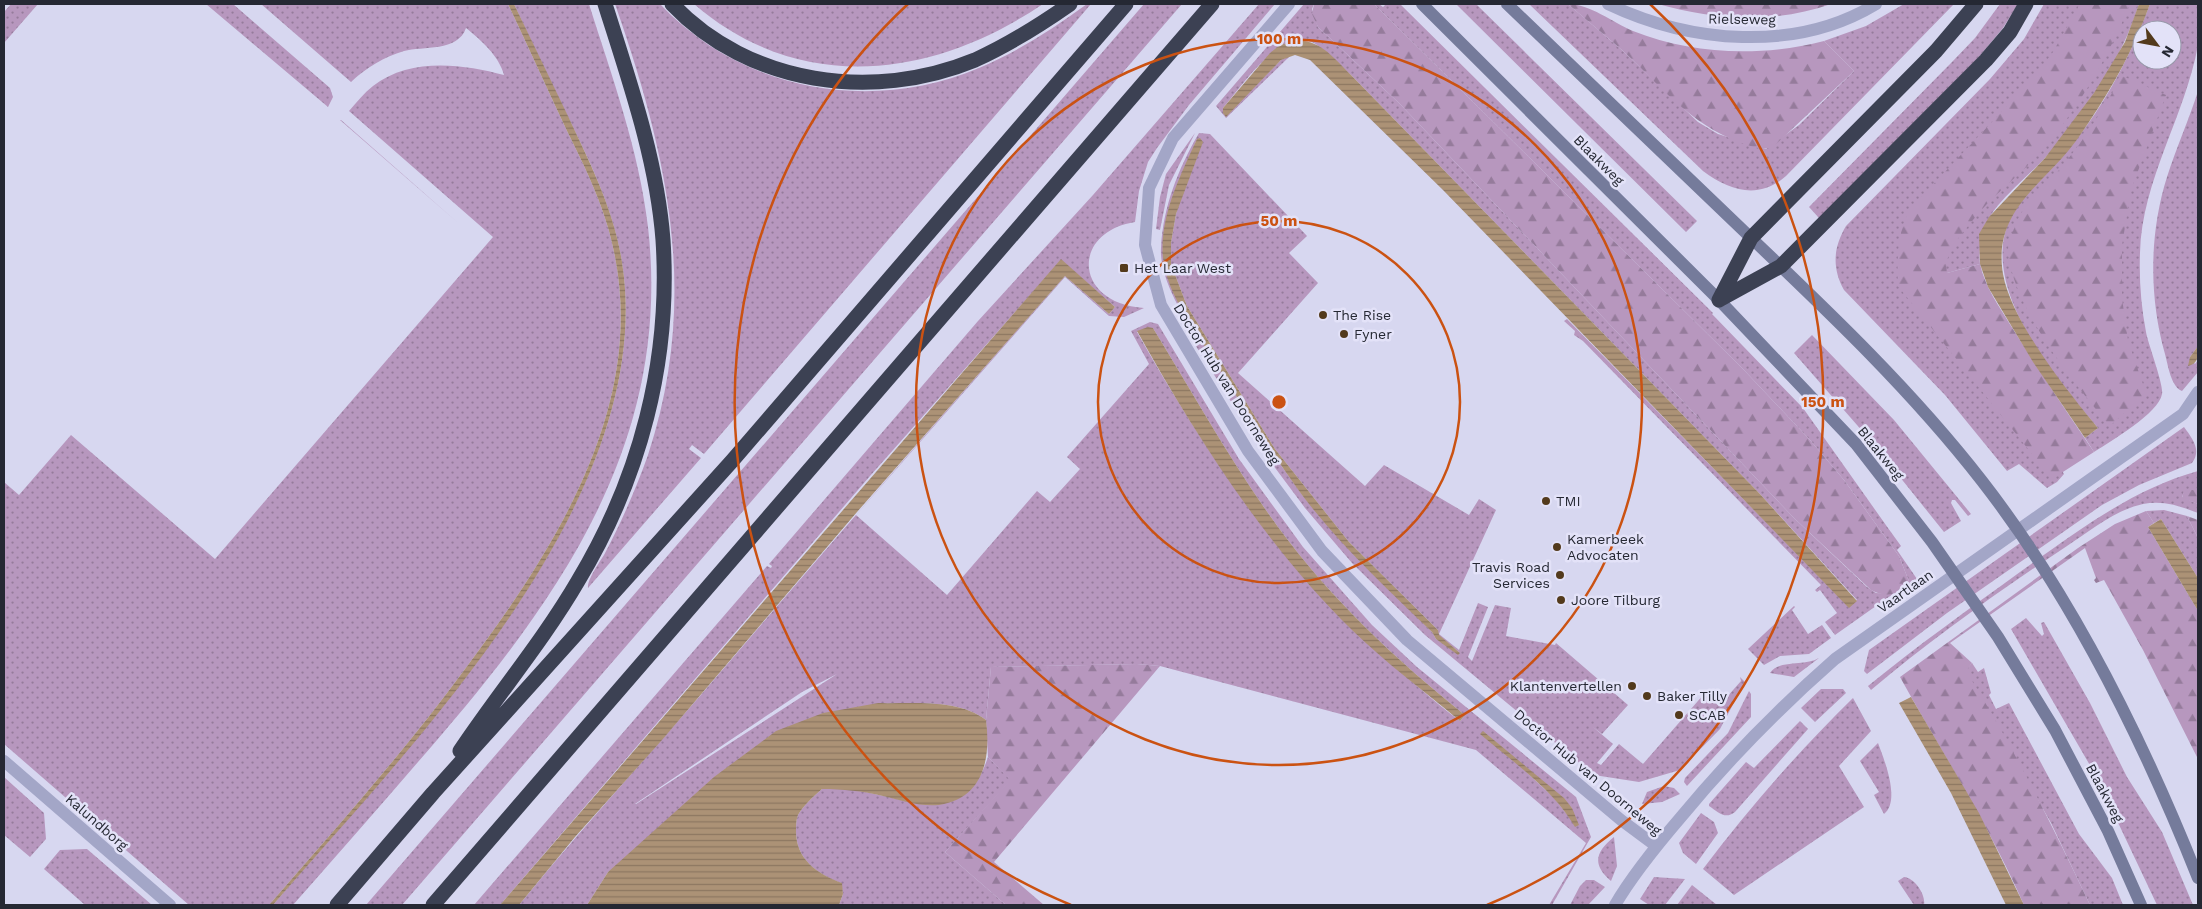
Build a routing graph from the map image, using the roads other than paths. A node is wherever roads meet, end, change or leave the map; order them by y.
1 (605, 4) edge
2 (672, 4) edge
3 (1070, 4) edge
4 (1126, 4) edge
5 (1212, 4) edge
6 (1289, 4) edge
7 (1422, 4) edge
8 (1507, 4) edge
9 (1608, 4) edge
10 (1876, 4) edge
11 (1976, 4) edge
12 (2026, 4) edge
13 (1751, 238) junction
14 (1781, 266) junction
15 (1719, 300) junction
16 (2198, 392) edge
17 (4, 761) edge
18 (433, 793) junction
19 (1656, 846) junction
20 (2198, 878) edge
21 (170, 905) edge
22 (337, 905) edge
23 (433, 905) edge
24 (1615, 905) edge
25 (2141, 905) edge

1 - 18 highway
2 - 3 highway
4 - 18 highway
5 - 23 highway
6 - 19 street, Doctor Hub van Doorneweg
7 - 15 main road, Blaakweg
8 - 13 main road
9 - 10 street, Rielseweg
11 - 13 highway
12 - 14 highway
13 - 14 main road
13 - 15 highway
14 - 15 highway
14 - 20 main road
15 - 25 main road, Blaakweg
16 - 19 street, Vaartlaan
17 - 21 street, Kalundborg
18 - 22 highway
19 - 24 street, Doctor Hub van Doorneweg

